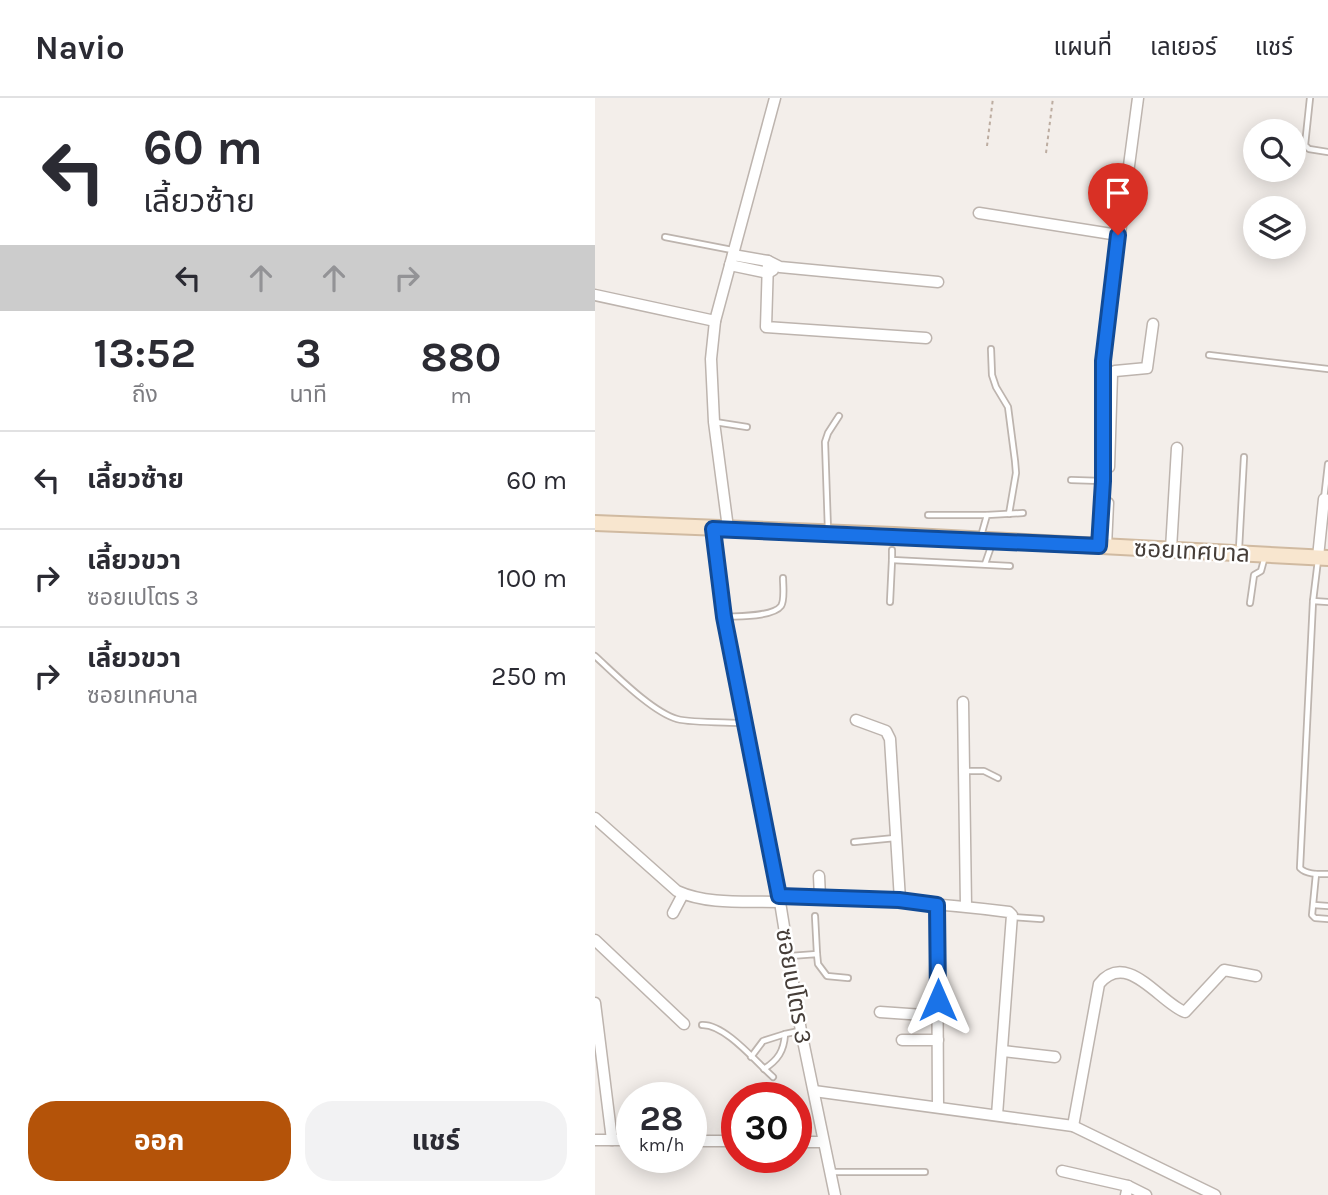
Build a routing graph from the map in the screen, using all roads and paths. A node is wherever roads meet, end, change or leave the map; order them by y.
1 (775, 98) edge
2 (993, 98) edge
3 (1053, 98) edge
4 (1138, 98) edge
5 (1310, 98) edge
6 (987, 146) dead end
7 (1328, 152) edge
8 (1045, 153) dead end
9 (979, 213) dead end
10 (1118, 235) junction
11 (665, 237) dead end
12 (732, 256) junction
13 (768, 261) junction
14 (780, 267) junction
15 (768, 273) junction
16 (938, 282) dead end
17 (595, 295) edge
18 (715, 321) junction
19 (1153, 324) dead end
20 (926, 338) dead end
21 (992, 349) dead end
22 (1209, 355) dead end
23 (1328, 369) edge
24 (839, 416) dead end
25 (715, 422) junction
26 (747, 427) dead end
27 (1177, 448) dead end
28 (1244, 457) dead end
29 (1328, 464) edge
30 (1071, 480) dead end
31 (1103, 481) junction
32 (1326, 499) edge
33 (1023, 513) dead end
34 (1009, 514) junction
35 (928, 515) dead end
36 (987, 516) junction
37 (595, 523) edge
38 (721, 529) junction
39 (828, 534) junction
40 (987, 541) junction
41 (1103, 547) junction
42 (1171, 549) junction
43 (892, 550) dead end
44 (1239, 553) junction
45 (1265, 555) junction
46 (1323, 558) edge
47 (892, 560) junction
48 (985, 564) junction
49 (1010, 566) dead end
50 (783, 578) dead end
51 (1313, 601) junction
52 (1328, 602) edge
53 (890, 603) dead end
54 (1249, 603) dead end
55 (724, 617) junction
56 (595, 656) edge
57 (963, 702) dead end
58 (856, 720) dead end
59 (744, 723) junction
60 (964, 772) junction
61 (998, 778) dead end
62 (595, 818) edge
63 (896, 838) junction
64 (854, 842) dead end
65 (1316, 874) junction
66 (1328, 874) edge
67 (819, 876) dead end
68 (683, 894) junction
69 (820, 897) junction
70 (779, 899) junction
71 (899, 900) junction
72 (937, 905) junction
73 (1314, 905) junction
74 (966, 906) junction
75 (1328, 906) edge
76 (673, 913) dead end
77 (815, 916) dead end
78 (1013, 917) junction
79 (1041, 919) dead end
80 (1328, 919) edge
81 (595, 940) edge
82 (817, 954) junction
83 (789, 956) junction
84 (1256, 976) dead end
85 (848, 978) dead end
86 (595, 1003) edge
87 (880, 1012) dead end
88 (938, 1016) junction
89 (684, 1024) dead end
90 (702, 1025) dead end
91 (801, 1031) junction
92 (785, 1034) junction
93 (597, 1036) edge
94 (902, 1040) dead end
95 (938, 1040) junction
96 (1003, 1051) junction
97 (751, 1057) junction
98 (1055, 1057) dead end
99 (764, 1069) junction
100 (773, 1077) dead end
101 (814, 1091) junction
102 (937, 1106) junction
103 (997, 1115) junction
104 (1073, 1126) junction
105 (595, 1140) edge
106 (612, 1140) junction
107 (616, 1140) edge
108 (812, 1142) edge
109 (823, 1142) junction
110 (1062, 1171) dead end
111 (830, 1172) junction
112 (925, 1172) dead end
113 (1127, 1190) edge
114 (835, 1195) edge
115 (1146, 1195) edge
116 (1216, 1195) edge

1 - 12 street, ซอยเปโตร 3
2 - 6 path
3 - 8 path
4 - 10 street
5 - 7 lane
9 - 10 street
10 - 31 street
11 - 12 lane
12 - 13 street
12 - 15 street
12 - 18 street, ซอยเปโตร 3
13 - 14 street
13 - 15 street
14 - 15 street
14 - 16 street
15 - 20 street
17 - 18 street
18 - 25 street, ซอยเปโตร 3
19 - 41 street
21 - 34 lane
22 - 23 lane
24 - 39 lane
25 - 26 lane
25 - 38 street, ซอยเปโตร 3
27 - 42 street
28 - 44 lane
29 - 32 lane
30 - 31 lane
31 - 41 street
32 - 46 street
33 - 34 lane
34 - 36 lane
35 - 36 lane
36 - 40 lane
37 - 38 street, ซอยเทศบาล
38 - 39 street, ซอยเทศบาล
38 - 55 street, ซอยเปโตร 3
39 - 40 street, ซอยเทศบาล
40 - 41 street, ซอยเทศบาล
40 - 48 lane
41 - 42 street, ซอยเทศบาล
42 - 44 street, ซอยเทศบาล
43 - 47 lane
44 - 45 street, ซอยเทศบาล
45 - 46 street, ซอยเทศบาล
45 - 54 lane
46 - 51 lane
47 - 48 lane
47 - 53 lane
48 - 49 lane
50 - 55 lane
51 - 52 lane
51 - 65 lane
55 - 59 street, ซอยเปโตร 3
56 - 59 lane
57 - 60 street
58 - 63 street
59 - 70 street, ซอยเปโตร 3
60 - 61 lane
60 - 74 street
62 - 68 street
63 - 64 lane
63 - 71 street
65 - 66 lane
65 - 73 lane
67 - 69 street
68 - 70 street
68 - 76 street
69 - 70 street
69 - 71 street
70 - 83 street, ซอยเปโตร 3
71 - 72 street
72 - 74 street
72 - 88 street
73 - 75 lane
73 - 80 lane
74 - 78 street
77 - 82 lane
78 - 79 lane
78 - 96 street
81 - 89 street
82 - 83 lane
82 - 85 lane
83 - 91 street, ซอยเปโตร 3
84 - 104 street
86 - 93 street
87 - 88 street
88 - 95 street
90 - 97 lane
91 - 92 lane
91 - 101 street, ซอยเปโตร 3
92 - 97 lane
92 - 99 lane
93 - 106 street
94 - 95 street
95 - 102 street
96 - 98 street
96 - 103 street
97 - 99 lane
99 - 100 lane
101 - 102 street
101 - 109 street, ซอยเปโตร 3
102 - 103 street
103 - 104 street
104 - 116 street
105 - 106 street
106 - 107 street
108 - 109 street
109 - 111 street, ซอยเปโตร 3
110 - 113 street
111 - 112 lane
111 - 114 street, ซอยเปโตร 3
113 - 115 street

